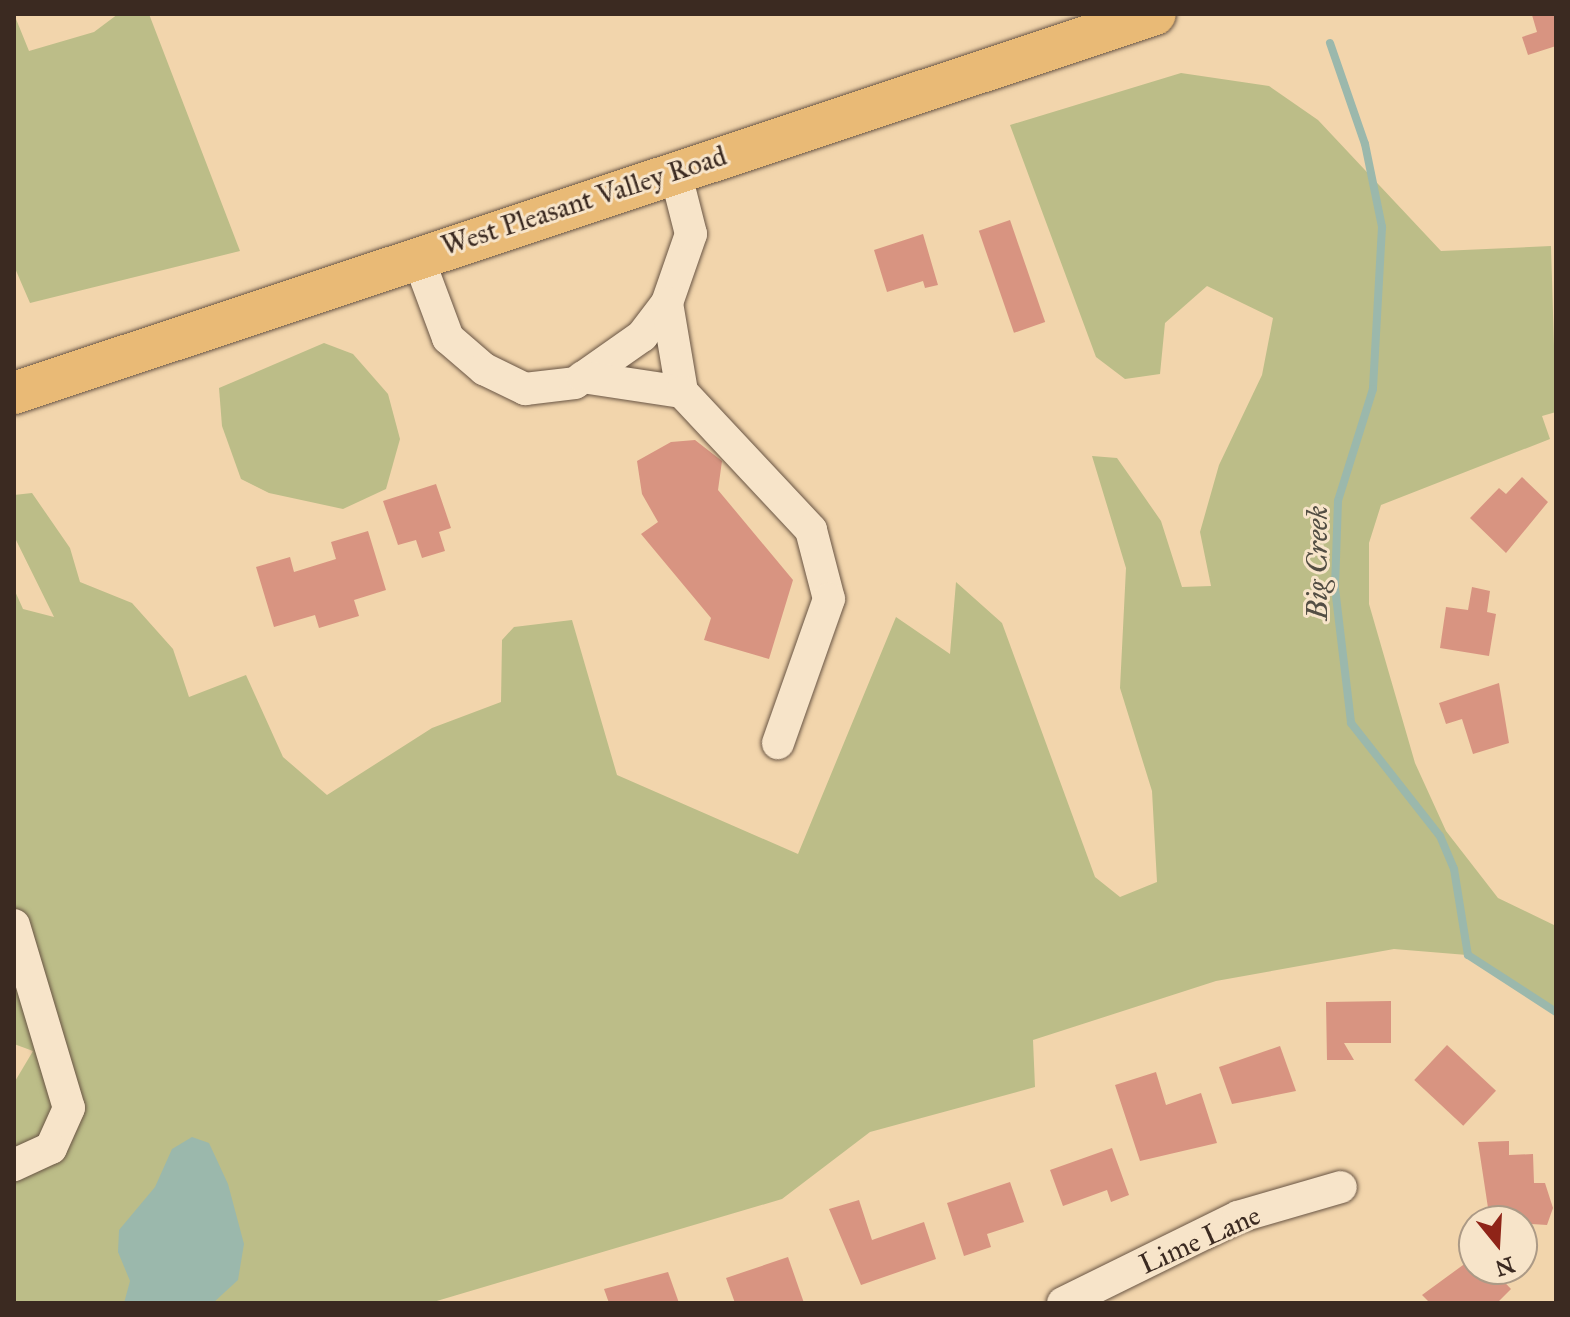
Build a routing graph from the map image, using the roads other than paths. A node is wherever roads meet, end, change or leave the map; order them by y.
1 (1155, 14) edge
2 (675, 171) junction
3 (417, 255) junction
4 (667, 303) junction
5 (583, 377) junction
6 (682, 392) junction
7 (14, 393) edge
8 (778, 743) dead end
9 (14, 925) edge
10 (14, 1165) edge
11 (1341, 1187) dead end
12 (1063, 1303) edge

1 - 2 main road, West Pleasant Valley Road
2 - 3 main road, West Pleasant Valley Road
2 - 4 street
3 - 5 street
3 - 7 main road, West Pleasant Valley Road
4 - 5 street
4 - 6 street
5 - 6 street
6 - 8 street
9 - 10 street
11 - 12 street, Lime Lane

